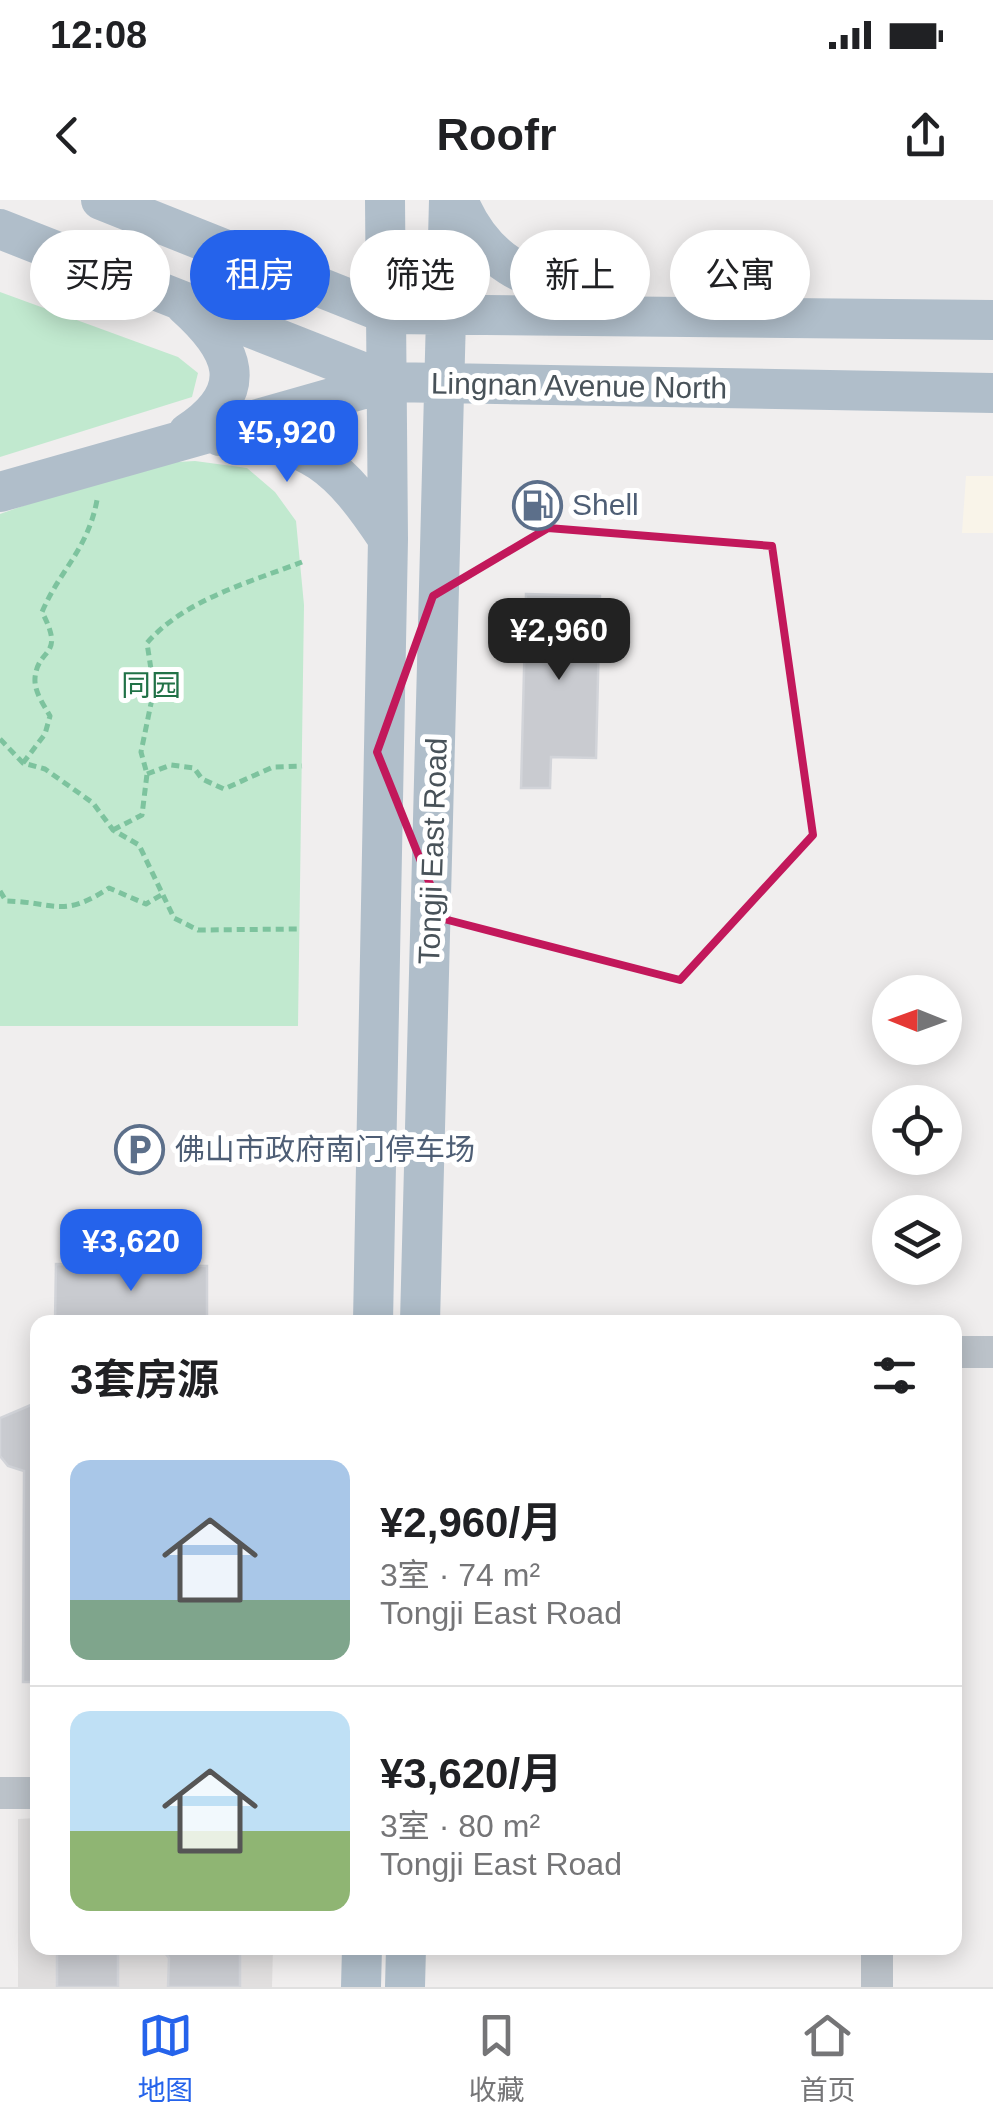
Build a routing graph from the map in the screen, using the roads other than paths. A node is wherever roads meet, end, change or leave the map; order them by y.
1 (100, 200) edge
2 (385, 200) edge
3 (449, 200) edge
4 (458, 200) edge
5 (0, 229) edge
6 (386, 230) edge
7 (449, 230) edge
8 (175, 296) junction
9 (350, 299) edge
10 (490, 314) edge
11 (651, 316) junction
12 (388, 320) edge
13 (448, 320) edge
14 (993, 320) edge
15 (388, 382) junction
16 (447, 384) junction
17 (993, 393) edge
18 (180, 438) junction
19 (0, 492) edge
20 (388, 539) junction
21 (373, 1315) edge
22 (420, 1315) edge
23 (962, 1352) edge
24 (993, 1352) edge
25 (0, 1793) edge
26 (30, 1793) edge
27 (362, 1955) edge
28 (406, 1955) edge
29 (877, 1955) edge
30 (361, 1987) edge
31 (406, 1987) edge
32 (876, 1987) edge

1 - 9 main road
2 - 6 main road, Tongji East Road
3 - 7 main road, Tongji East Road
4 - 11 main road
5 - 8 main road
8 - 15 main road
8 - 18 main road
10 - 11 main road
11 - 14 main road
12 - 15 main road, Tongji East Road
13 - 16 main road, Tongji East Road
15 - 16 main road, Lingnan Avenue North
15 - 18 main road, Lingnan Avenue North
15 - 20 main road, Tongji East Road
16 - 17 main road, Lingnan Avenue North
16 - 22 main road, Tongji East Road
18 - 19 main road, Lingnan Avenue North
18 - 20 main road
20 - 21 main road, Tongji East Road
23 - 24 street
25 - 26 street
27 - 30 main road
28 - 31 main road
29 - 32 street

